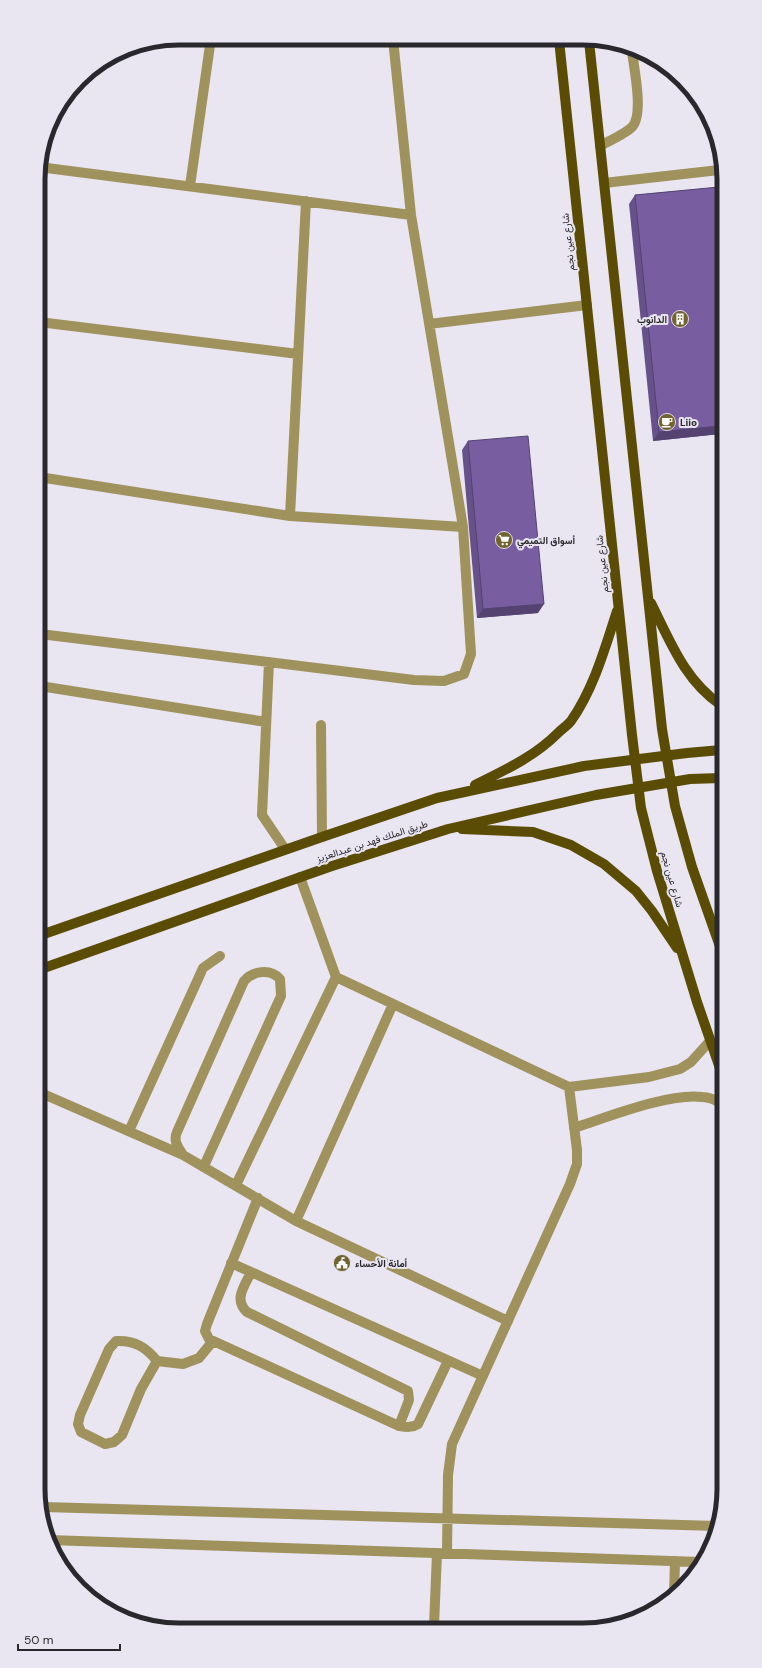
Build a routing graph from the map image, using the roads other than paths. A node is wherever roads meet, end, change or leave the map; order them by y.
1 (210, 45) edge
2 (392, 45) edge
3 (560, 45) edge
4 (590, 45) edge
5 (632, 54) edge
6 (600, 146) junction
7 (46, 168) edge
8 (716, 170) edge
9 (604, 183) junction
10 (190, 186) junction
11 (306, 201) junction
12 (411, 215) junction
13 (587, 305) junction
14 (45, 323) edge
15 (429, 324) junction
16 (298, 354) junction
17 (45, 478) edge
18 (290, 516) junction
19 (463, 527) junction
20 (648, 598) junction
21 (618, 607) junction
22 (45, 635) edge
23 (269, 662) junction
24 (45, 687) edge
25 (717, 702) edge
26 (266, 722) junction
27 (321, 725) dead end
28 (717, 750) edge
29 (666, 755) junction
30 (635, 759) junction
31 (717, 778) edge
32 (670, 783) junction
33 (638, 788) junction
34 (460, 792) junction
35 (448, 829) junction
36 (322, 836) junction
37 (285, 849) junction
38 (300, 878) junction
39 (45, 934) edge
40 (717, 938) edge
41 (220, 956) dead end
42 (683, 957) junction
43 (45, 968) edge
44 (336, 977) junction
45 (393, 1004) junction
46 (710, 1041) junction
47 (717, 1060) edge
48 (569, 1087) junction
49 (45, 1095) edge
50 (717, 1102) edge
51 (574, 1128) junction
52 (129, 1131) junction
53 (183, 1155) junction
54 (204, 1166) junction
55 (236, 1185) junction
56 (258, 1198) junction
57 (296, 1221) junction
58 (231, 1263) junction
59 (251, 1272) junction
60 (508, 1321) junction
61 (213, 1342) junction
62 (157, 1361) junction
63 (448, 1361) junction
64 (483, 1376) junction
65 (399, 1426) junction
66 (46, 1507) edge
67 (448, 1518) junction
68 (711, 1526) edge
69 (55, 1540) edge
70 (442, 1553) junction
71 (675, 1561) junction
72 (695, 1562) edge
73 (674, 1587) edge
74 (434, 1623) edge

1 - 10 street
2 - 12 street
3 - 13 main road, شارع عين نجم
4 - 6 main road
5 - 6 street
6 - 9 main road
7 - 10 street
8 - 9 street
9 - 20 main road
10 - 11 street
11 - 12 street
11 - 16 street
12 - 15 street
13 - 15 street
13 - 21 main road, شارع عين نجم
14 - 16 street
15 - 19 street
16 - 18 street
17 - 18 street
18 - 19 street
19 - 23 street
20 - 25 main road
20 - 29 main road
21 - 30 main road, شارع عين نجم
21 - 34 main road
22 - 23 street
23 - 26 street
24 - 26 street
26 - 37 street
27 - 36 street
28 - 29 main road, طريق الملك فهد بن عبدالعزيز
29 - 30 main road, طريق الملك فهد بن عبدالعزيز
29 - 32 main road
30 - 33 main road, شارع عين نجم
30 - 34 main road, طريق الملك فهد بن عبدالعزيز
31 - 32 main road, طريق الملك فهد بن عبدالعزيز
32 - 33 main road, طريق الملك فهد بن عبدالعزيز
32 - 40 main road
33 - 35 main road, طريق الملك فهد بن عبدالعزيز
33 - 42 main road, شارع عين نجم
34 - 36 main road, طريق الملك فهد بن عبدالعزيز
35 - 38 main road, طريق الملك فهد بن عبدالعزيز
35 - 42 main road
36 - 37 main road, طريق الملك فهد بن عبدالعزيز
37 - 39 main road, طريق الملك فهد بن عبدالعزيز
38 - 43 main road, طريق الملك فهد بن عبدالعزيز
38 - 44 street
41 - 52 street
42 - 46 main road, شارع عين نجم
44 - 45 street
44 - 55 street
45 - 48 street
45 - 57 street
46 - 47 main road, شارع عين نجم
46 - 48 street
48 - 51 street
49 - 52 street
50 - 51 street
51 - 60 street
52 - 53 street
53 - 54 street
53 - 54 street
54 - 55 street
55 - 56 street
56 - 57 street
56 - 58 street
57 - 60 street
58 - 59 street
58 - 61 street
59 - 63 street
59 - 65 street
60 - 64 street
61 - 62 street
61 - 65 street
62 - 62 street
63 - 64 street
63 - 65 street
64 - 67 street
66 - 67 street
67 - 68 street
67 - 70 street
69 - 70 street
70 - 71 street
70 - 74 street
71 - 72 street
71 - 73 street

